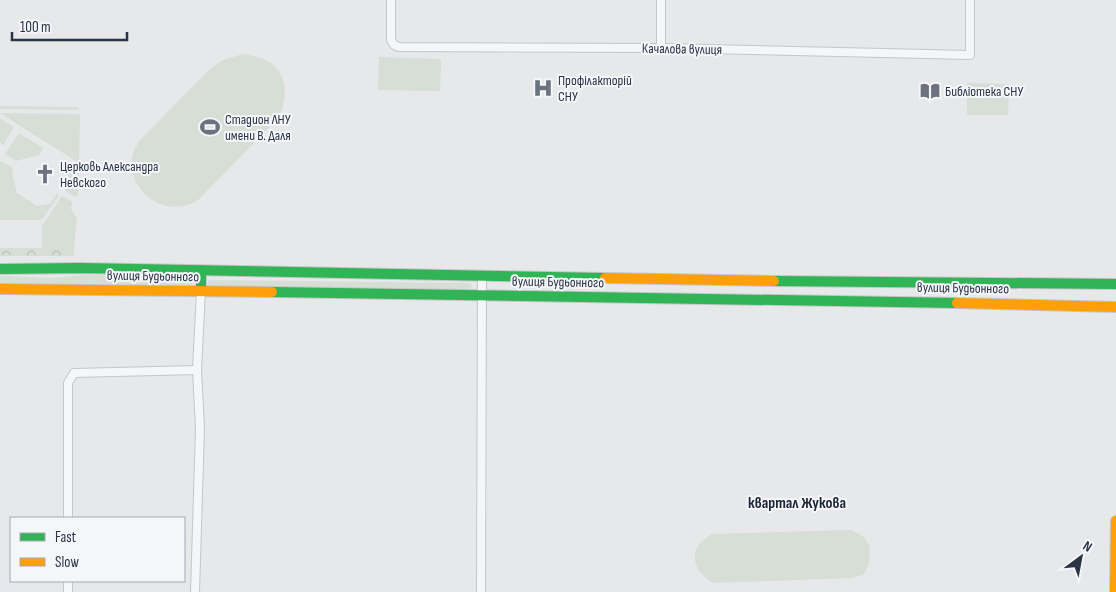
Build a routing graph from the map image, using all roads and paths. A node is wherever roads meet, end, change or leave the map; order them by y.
1 (391, 0) edge
2 (661, 0) edge
3 (970, 0) edge
4 (661, 48) junction
5 (0, 269) edge
6 (201, 271) junction
7 (482, 276) junction
8 (1116, 284) edge
9 (0, 288) edge
10 (201, 290) junction
11 (482, 295) junction
12 (1116, 307) edge
13 (197, 370) junction
14 (68, 517) edge
15 (1116, 521) edge
16 (195, 592) edge
17 (481, 592) edge
18 (1115, 592) edge

1 - 4 street, Качалова вулиця
2 - 4 street
3 - 4 street, Качалова вулиця
5 - 6 main road, вулиця Будьонного
6 - 7 main road, вулиця Будьонного
6 - 10 main road
7 - 8 main road, вулиця Будьонного
7 - 11 street
9 - 10 main road, вулиця Будьонного
10 - 11 main road, вулиця Будьонного
10 - 13 street
11 - 12 main road, вулиця Будьонного
11 - 17 street
13 - 14 street
13 - 16 street
15 - 18 main road

